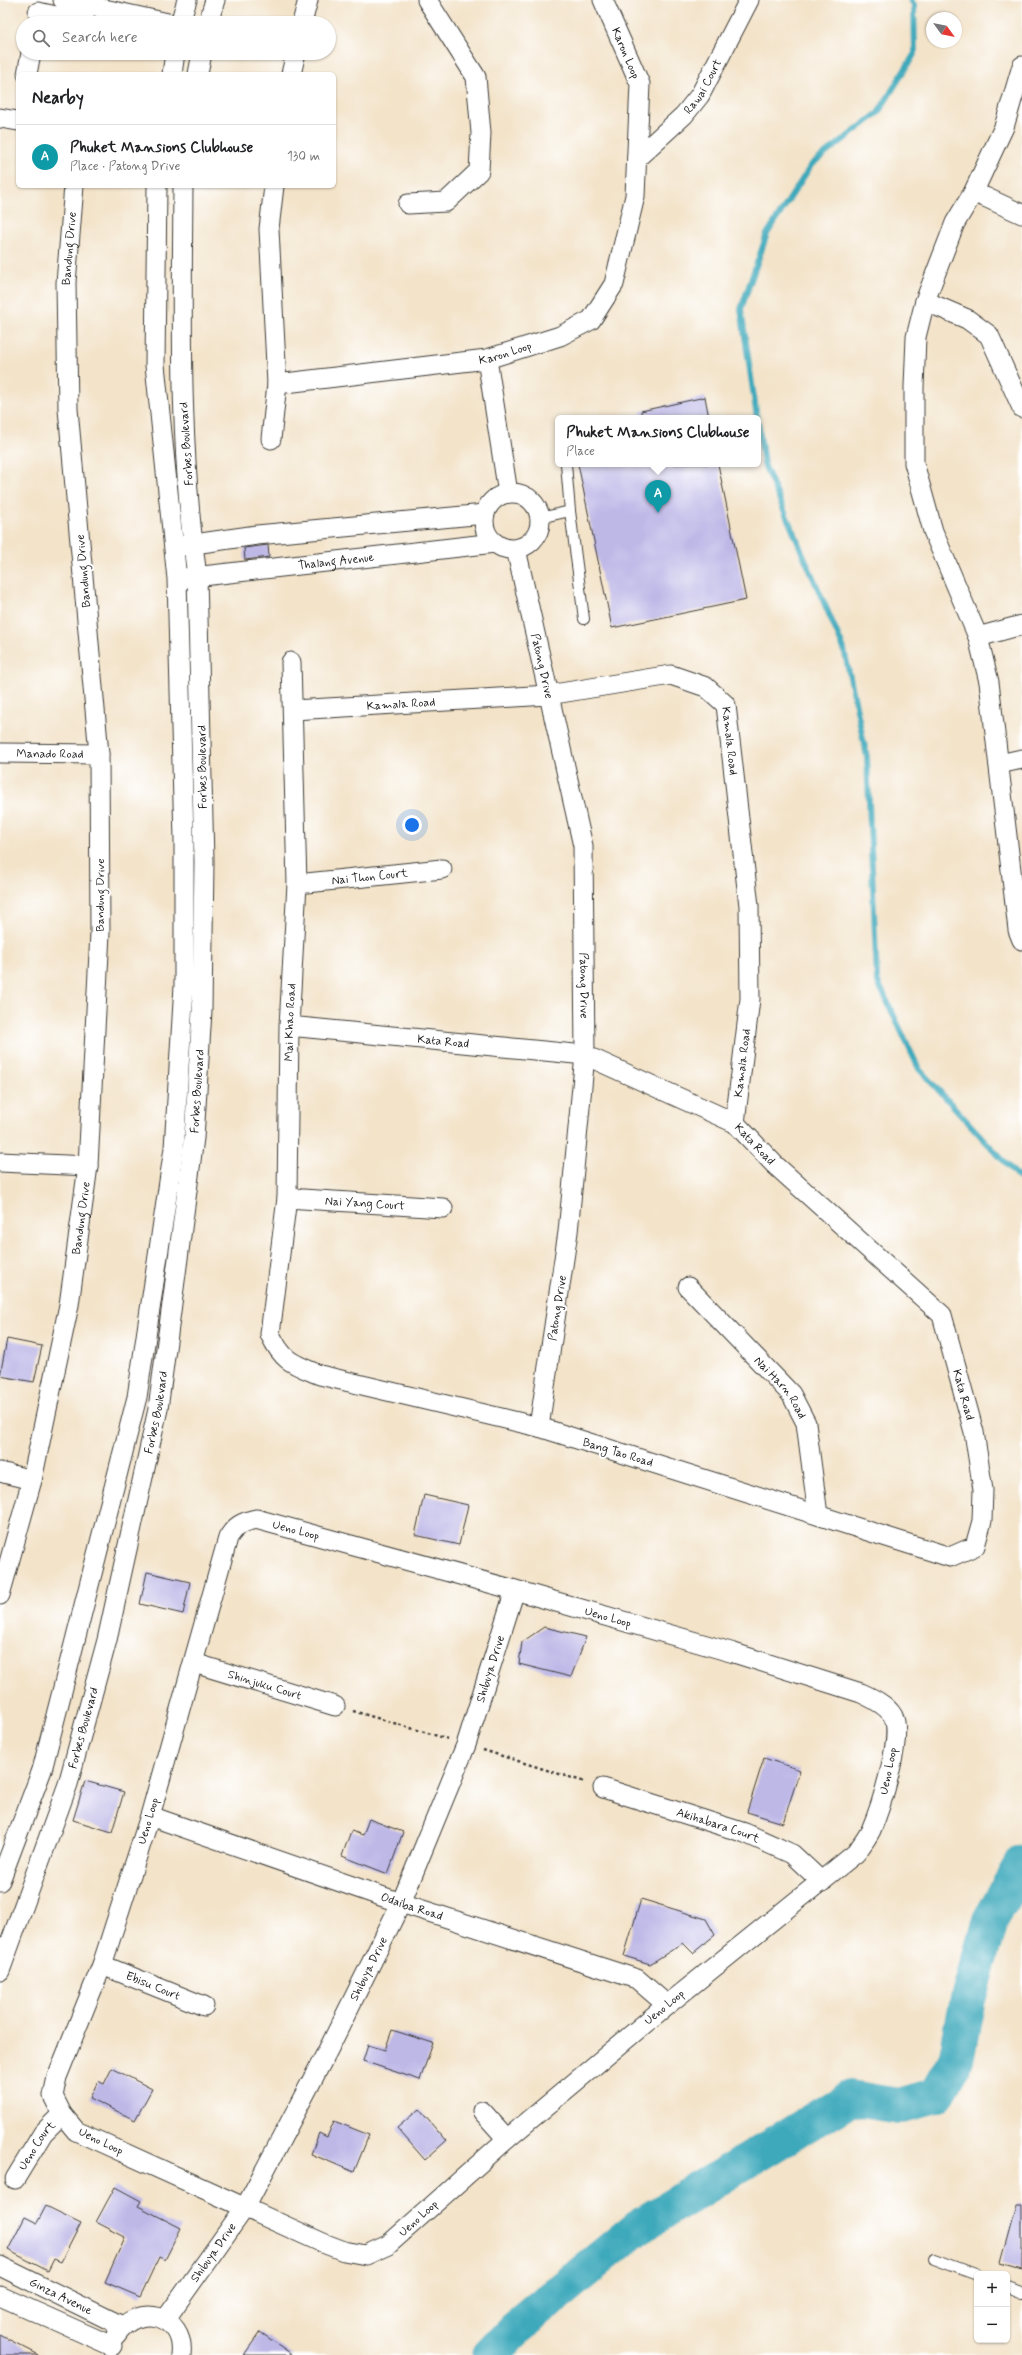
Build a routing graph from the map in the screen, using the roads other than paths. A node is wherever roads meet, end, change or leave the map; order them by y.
1 (63, 0) edge
2 (187, 0) edge
3 (215, 0) edge
4 (308, 0) edge
5 (427, 0) edge
6 (603, 0) edge
7 (749, 0) edge
8 (38, 12) edge
9 (56, 16) edge
10 (136, 16) edge
11 (182, 16) edge
12 (210, 16) edge
13 (304, 16) edge
14 (30, 60) edge
15 (174, 60) edge
16 (201, 60) edge
17 (294, 60) edge
18 (1022, 66) edge
19 (27, 72) edge
20 (172, 72) edge
21 (198, 72) edge
22 (291, 72) edge
23 (0, 118) edge
24 (16, 121) edge
25 (637, 158) junction
26 (74, 188) edge
27 (157, 188) edge
28 (183, 188) edge
29 (274, 188) edge
30 (973, 193) junction
31 (408, 204) dead end
32 (1022, 214) edge
33 (925, 301) junction
34 (487, 359) junction
35 (277, 384) junction
36 (1022, 408) edge
37 (271, 439) dead end
38 (566, 467) edge
39 (508, 493) junction
40 (570, 511) junction
41 (485, 514) junction
42 (540, 518) junction
43 (495, 543) junction
44 (192, 544) junction
45 (173, 548) junction
46 (516, 549) junction
47 (197, 576) junction
48 (177, 579) junction
49 (584, 619) dead end
50 (1022, 625) edge
51 (978, 637) junction
52 (291, 662) dead end
53 (548, 695) junction
54 (293, 710) junction
55 (0, 753) edge
56 (99, 754) junction
57 (1022, 759) edge
58 (999, 764) junction
59 (442, 869) dead end
60 (297, 884) junction
61 (1022, 940) edge
62 (290, 1026) junction
63 (585, 1054) junction
64 (735, 1123) junction
65 (0, 1162) edge
66 (88, 1166) junction
67 (287, 1198) junction
68 (443, 1208) dead end
69 (688, 1287) dead end
70 (270, 1334) joint
71 (539, 1427) junction
72 (0, 1472) edge
73 (32, 1480) junction
74 (818, 1515) junction
75 (975, 1546) joint
76 (515, 1590) junction
77 (0, 1595) edge
78 (194, 1663) junction
79 (335, 1706) dead end
80 (603, 1788) dead end
81 (150, 1816) junction
82 (0, 1881) edge
83 (822, 1882) junction
84 (401, 1903) junction
85 (102, 1965) junction
86 (0, 1971) edge
87 (667, 2004) junction
88 (204, 2006) dead end
89 (482, 2111) dead end
90 (62, 2114) junction
91 (506, 2139) junction
92 (15, 2179) dead end
93 (246, 2206) junction
94 (934, 2259) dead end
95 (0, 2266) edge
96 (974, 2274) edge
97 (1010, 2287) edge
98 (1022, 2292) edge
99 (0, 2296) edge
100 (165, 2320) junction
101 (122, 2326) junction
102 (112, 2350) edge
103 (181, 2355) edge

1 - 10 street
2 - 11 street
3 - 12 street
4 - 13 street
5 - 31 street
6 - 25 street, Karon Loop
7 - 25 street, Rawai Court
8 - 9 street
14 - 19 street
15 - 20 street
16 - 21 street
17 - 22 street
18 - 30 street
23 - 24 street
25 - 34 street, Karon Loop
26 - 56 street, Bandung Drive
27 - 45 street, Forbes Boulevard
28 - 44 street, Forbes Boulevard
29 - 35 street
30 - 32 street
30 - 33 street
33 - 36 street
33 - 51 street
34 - 35 street, Karon Loop
34 - 39 street
35 - 37 street
38 - 40 lane
39 - 41 street
39 - 42 street
40 - 42 lane
40 - 49 lane
41 - 43 street
41 - 44 street
42 - 46 street
43 - 46 street
43 - 47 street, Thalang Avenue
44 - 45 street
44 - 47 street, Forbes Boulevard
45 - 48 street, Forbes Boulevard
46 - 53 street, Patong Drive
47 - 48 street, Thalang Avenue
47 - 86 street, Forbes Boulevard
48 - 82 street, Forbes Boulevard
50 - 51 street
51 - 58 street
52 - 54 street, Mai Khao Road
53 - 54 street, Kamala Road
53 - 63 street, Patong Drive
53 - 64 street, Kamala Road
54 - 60 street, Mai Khao Road
55 - 56 street, Manado Road
56 - 66 street, Bandung Drive
57 - 58 street
58 - 61 street
59 - 60 street, Nai Thon Court
60 - 62 street, Mai Khao Road
62 - 63 street, Kata Road
62 - 67 street, Mai Khao Road
63 - 64 street, Kata Road
63 - 71 street, Patong Drive
64 - 75 street, Kata Road
65 - 66 street
66 - 73 street, Bandung Drive
67 - 68 street, Nai Yang Court
67 - 70 street, Mai Khao Road
69 - 74 street, Nai Harn Road
70 - 71 street, Bang Tao Road
71 - 74 street, Bang Tao Road
72 - 73 street
73 - 77 street, Bandung Drive
74 - 75 street, Bang Tao Road
76 - 78 street, Ueno Loop
76 - 83 street, Ueno Loop
76 - 84 street, Shibuya Drive
78 - 79 street, Shinjuku Court
78 - 81 street, Ueno Loop
80 - 83 street, Akihabara Court
81 - 84 street, Odaiba Road
81 - 85 street, Ueno Loop
83 - 87 street, Ueno Loop
84 - 87 street, Odaiba Road
84 - 93 street, Shibuya Drive
85 - 88 street, Ebisu Court
85 - 90 street, Ueno Loop
87 - 91 street, Ueno Loop
89 - 91 street
90 - 92 street, Ueno Court
90 - 93 street, Ueno Loop
91 - 93 street, Ueno Loop
93 - 100 street, Shibuya Drive
94 - 96 lane
95 - 101 street, Ginza Avenue
97 - 98 lane
99 - 102 street, Ginza Avenue
100 - 101 street
100 - 103 street
101 - 102 street

